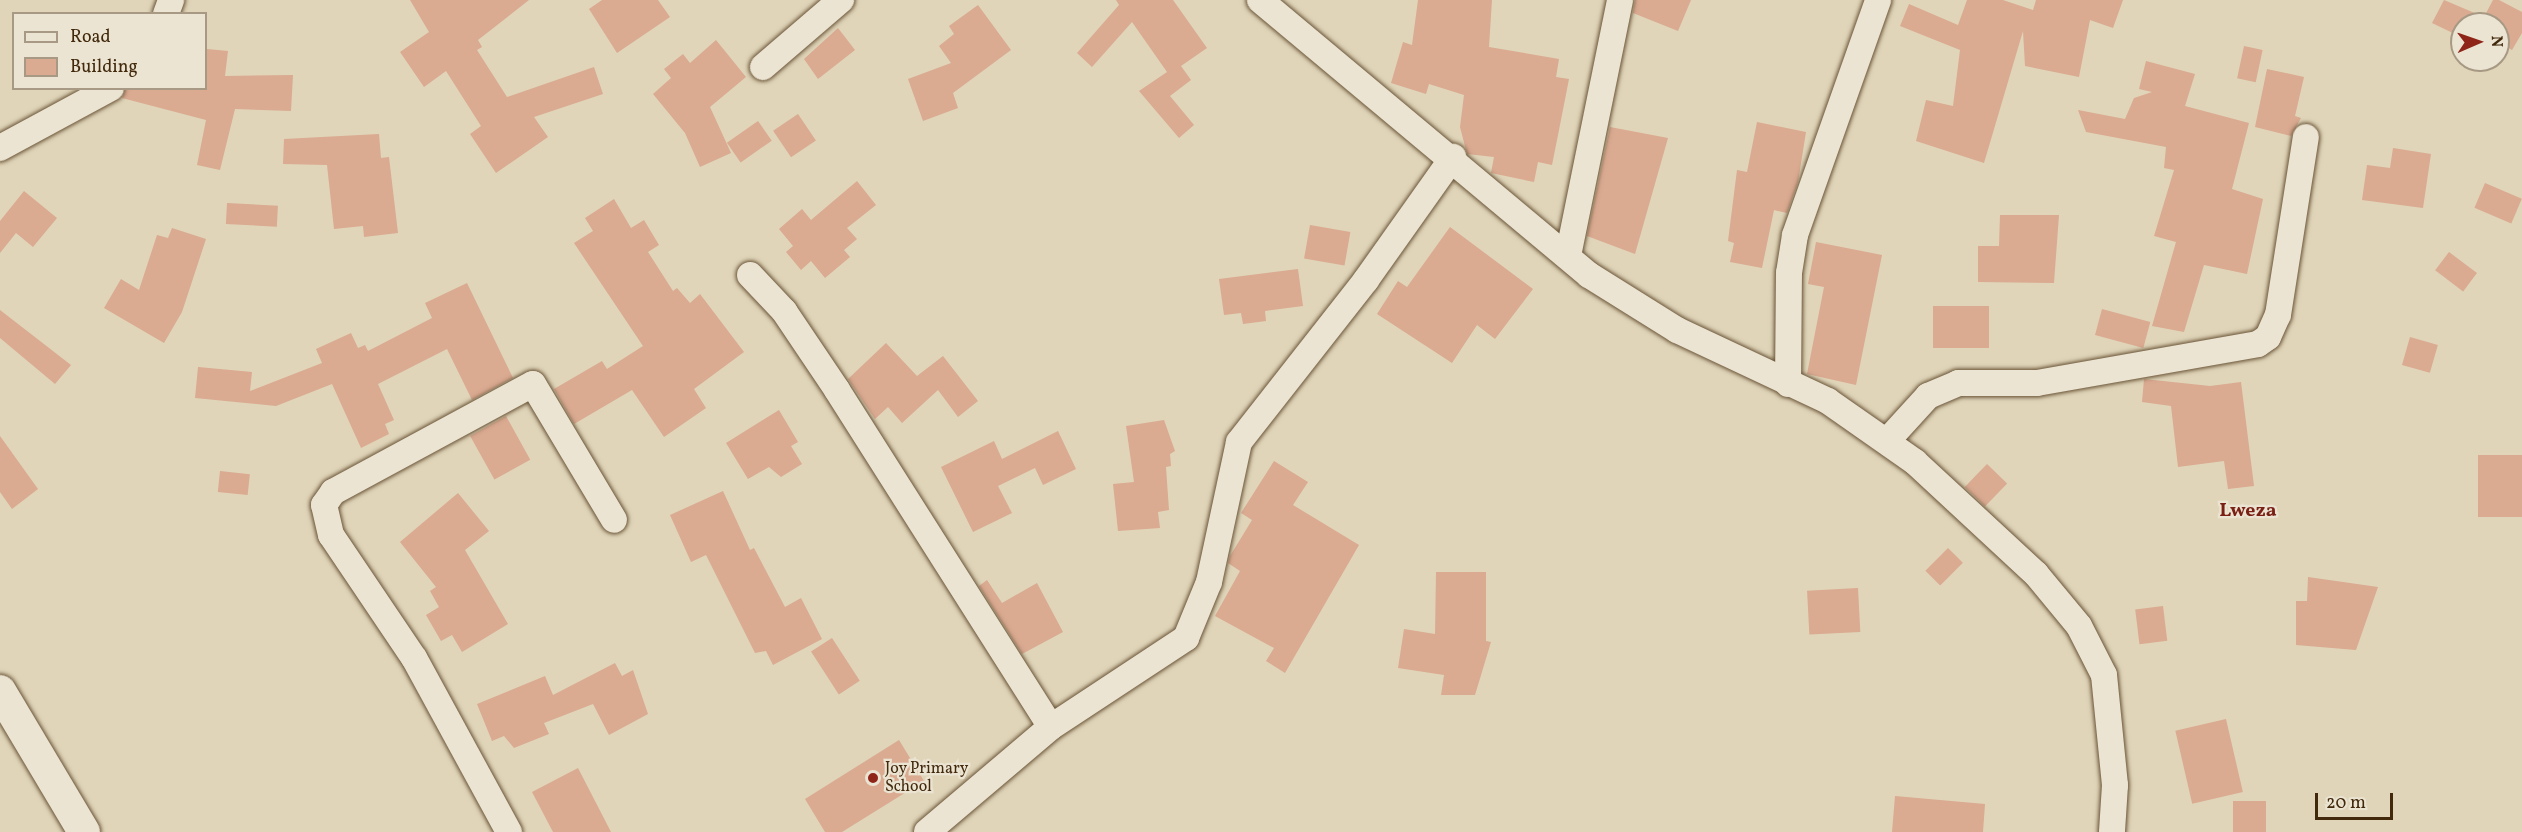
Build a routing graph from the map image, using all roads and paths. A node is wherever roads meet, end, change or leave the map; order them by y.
1 (841, 0) edge
2 (1260, 0) edge
3 (1620, 0) edge
4 (1878, 0) edge
5 (763, 67) dead end
6 (107, 90) edge
7 (2306, 137) dead end
8 (0, 148) edge
9 (1453, 157) junction
10 (1568, 256) junction
11 (750, 275) dead end
12 (1788, 384) junction
13 (1887, 441) junction
14 (614, 520) dead end
15 (0, 691) edge
16 (1051, 727) junction
17 (84, 832) edge
18 (509, 832) edge
19 (927, 832) edge
20 (2112, 832) edge

1 - 5 street
2 - 9 street
3 - 10 street
4 - 12 street
6 - 8 street
7 - 13 street
9 - 10 street
9 - 16 street
10 - 12 street
11 - 16 street
12 - 13 street
13 - 20 street
14 - 18 street
15 - 17 street
16 - 19 street

